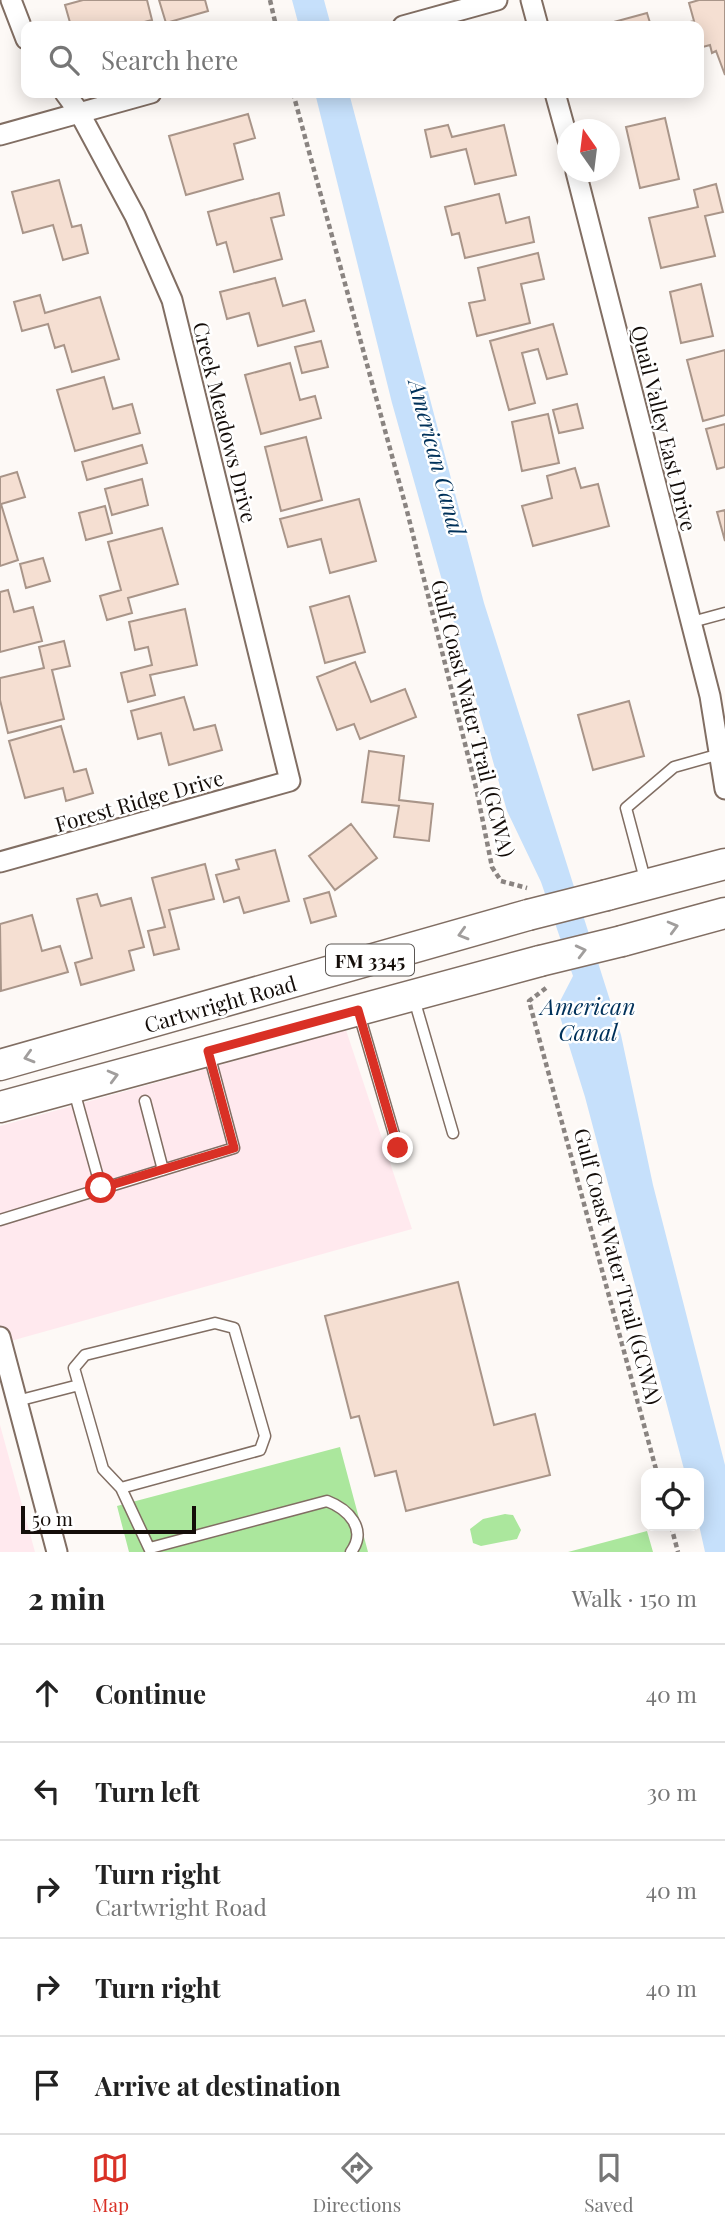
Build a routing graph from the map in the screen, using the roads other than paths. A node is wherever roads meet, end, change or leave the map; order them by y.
1 (11, 0) edge
2 (497, 0) edge
3 (531, 0) edge
4 (422, 21) edge
5 (537, 21) edge
6 (21, 26) edge
7 (69, 98) edge
8 (132, 98) edge
9 (556, 98) edge
10 (79, 112) junction
11 (562, 119) edge
12 (0, 135) edge
13 (579, 182) edge
14 (725, 613) edge
15 (692, 622) junction
16 (718, 694) edge
17 (725, 730) edge
18 (720, 754) junction
19 (290, 781) joint
20 (725, 789) edge
21 (0, 862) edge
22 (725, 864) edge
23 (646, 885) junction
24 (725, 913) edge
25 (413, 995) junction
26 (358, 1010) junction
27 (208, 1051) junction
28 (0, 1065) edge
29 (73, 1087) junction
30 (145, 1101) dead end
31 (0, 1107) edge
32 (453, 1133) dead end
33 (398, 1148) dead end
34 (163, 1170) junction
35 (101, 1188) junction
36 (0, 1220) edge
37 (0, 1337) edge
38 (4, 1364) edge
39 (79, 1385) junction
40 (17, 1401) junction
41 (121, 1488) junction
42 (151, 1550) edge
43 (57, 1552) edge
44 (351, 1552) edge

1 - 6 street
2 - 4 street
3 - 5 street
7 - 10 street, Creek Meadows Drive
8 - 10 street
9 - 11 street
10 - 12 street
10 - 19 street, Creek Meadows Drive
13 - 15 street, Quail Valley East Drive
14 - 15 lane
15 - 16 street, Quail Valley East Drive
16 - 17 street, Quail Valley East Drive
16 - 18 street, Quail Valley East Drive
18 - 20 street, Quail Valley East Drive
18 - 23 lane
19 - 21 street, Forest Ridge Drive
22 - 23 main road, Cartwright Road / FM 3345
23 -> 28 main road, Cartwright Road / FM 3345, bridge
25 -> 24 main road, Cartwright Road / FM 3345, bridge
25 - 26 main road, Cartwright Road / FM 3345
25 - 32 lane
26 - 27 main road, Cartwright Road / FM 3345
26 - 33 lane
29 -> 27 main road, Cartwright Road / FM 3345
27 - 34 lane
29 - 31 main road, Cartwright Road / FM 3345
29 - 35 lane
30 - 34 lane
34 - 35 lane
35 - 36 lane
37 - 38 street
38 - 40 street
39 - 40 lane
39 - 41 lane
39 - 41 lane
40 - 43 street
41 - 42 lane
42 - 44 lane

